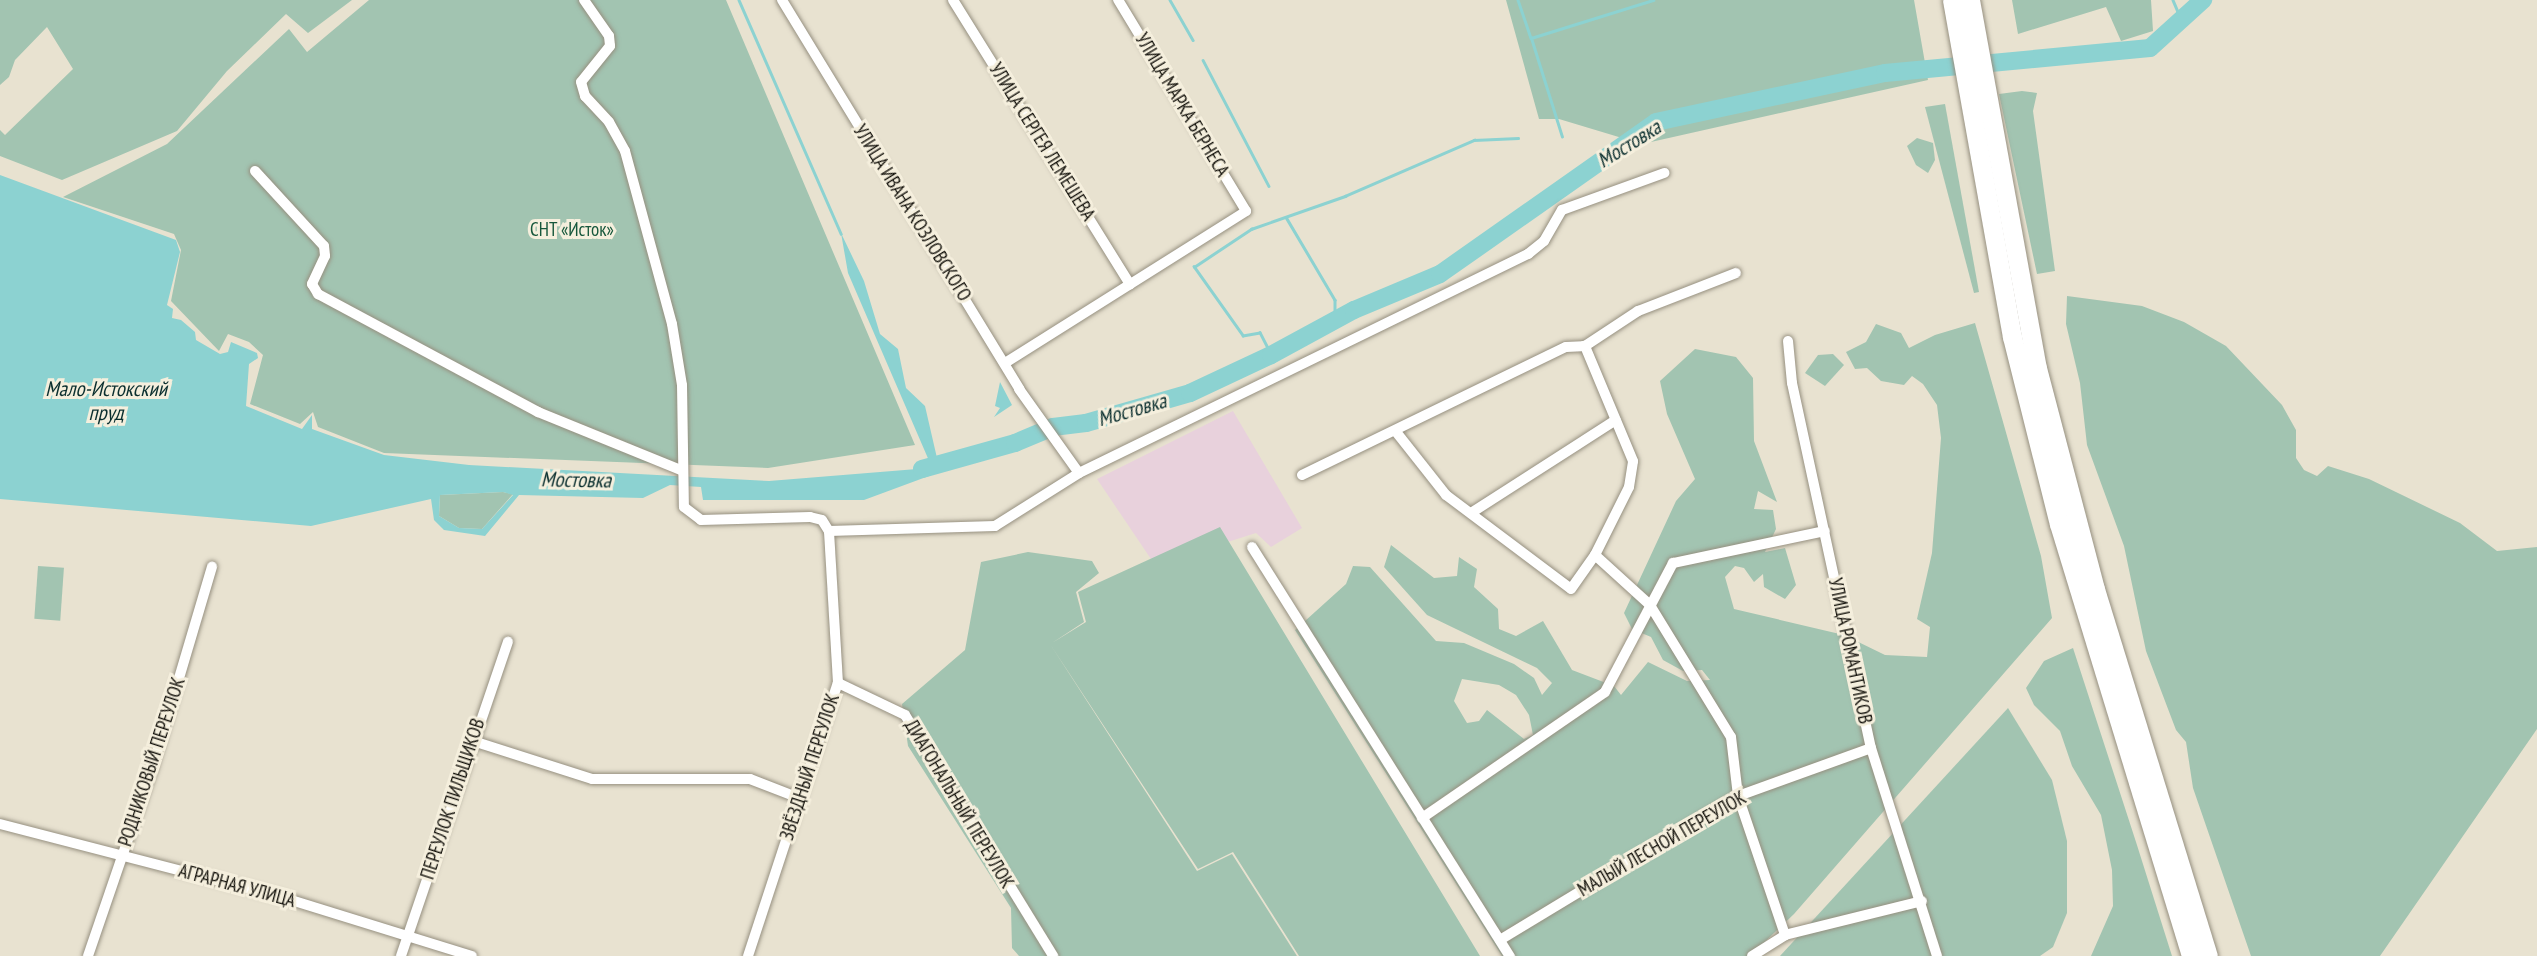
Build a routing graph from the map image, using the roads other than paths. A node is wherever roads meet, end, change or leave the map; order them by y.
1 (584, 0) edge
2 (782, 0) edge
3 (953, 0) edge
4 (1118, 0) edge
5 (1952, 0) edge
6 (1970, 0) edge
7 (1968, 45) junction
8 (1978, 102) junction
9 (254, 171) dead end
10 (1664, 173) dead end
11 (1736, 273) dead end
12 (1130, 284) junction
13 (1788, 341) dead end
14 (1586, 346) junction
15 (1004, 363) junction
16 (1616, 420) junction
17 (1397, 433) junction
18 (681, 473) junction
19 (1079, 473) junction
20 (1302, 475) dead end
21 (1471, 513) junction
22 (829, 531) junction
23 (1825, 531) junction
24 (1252, 547) dead end
25 (1595, 555) junction
26 (212, 567) dead end
27 (1650, 605) junction
28 (508, 642) dead end
29 (838, 683) junction
30 (473, 741) junction
31 (1871, 748) junction
32 (1738, 796) junction
33 (799, 798) junction
34 (1422, 818) junction
35 (0, 824) edge
36 (121, 856) junction
37 (1922, 901) junction
38 (407, 935) junction
39 (1785, 935) junction
40 (1500, 940) junction
41 (88, 956) edge
42 (401, 956) edge
43 (472, 956) edge
44 (748, 956) edge
45 (1053, 956) edge
46 (1510, 956) edge
47 (1752, 956) edge
48 (1937, 956) edge
49 (2191, 956) edge
50 (2208, 956) edge

1 - 18 street
2 - 15 street, УЛИЦА ИВАНА КОЗЛОВСКОГО
3 - 12 street, УЛИЦА СЕРГЕЯ ЛЕМЕШЕВА
4 - 12 street, УЛИЦА МАРКА БЕРНЕСА
5 - 7 highway
6 - 7 highway
7 - 8 highway
8 - 49 highway
8 - 50 highway
9 - 18 street
10 - 19 street
11 - 14 street
12 - 15 street
13 - 23 street, УЛИЦА РОМАНТИКОВ
14 - 16 street
14 - 17 street
15 - 19 street, УЛИЦА ИВАНА КОЗЛОВСКОГО
16 - 21 street
16 - 25 street
17 - 20 street
17 - 21 street
18 - 22 street
19 - 22 street
21 - 25 street
22 - 29 street, ЗВЁЗДНЫЙ ПЕРЕУЛОК
23 - 27 street
23 - 31 street, УЛИЦА РОМАНТИКОВ
24 - 34 street
25 - 27 street
26 - 36 street, РОДНИКОВЫЙ ПЕРЕУЛОК
27 - 32 street
27 - 34 street
28 - 30 street, ПЕРЕУЛОК ПИЛЬЩИКОВ
29 - 33 street, ЗВЁЗДНЫЙ ПЕРЕУЛОК
29 - 45 street, ДИАГОНАЛЬНЫЙ ПЕРЕУЛОК
30 - 33 street
30 - 38 street, ПЕРЕУЛОК ПИЛЬЩИКОВ
31 - 32 street, МАЛЫЙ ЛЕСНОЙ ПЕРЕУЛОК
31 - 37 street, УЛИЦА РОМАНТИКОВ
32 - 39 street
32 - 40 street, МАЛЫЙ ЛЕСНОЙ ПЕРЕУЛОК
33 - 44 street, ЗВЁЗДНЫЙ ПЕРЕУЛОК
34 - 40 street
35 - 36 street, АГРАРНАЯ УЛИЦА
36 - 38 street, АГРАРНАЯ УЛИЦА
36 - 41 street, РОДНИКОВЫЙ ПЕРЕУЛОК
37 - 39 street
37 - 48 street, УЛИЦА РОМАНТИКОВ
38 - 42 street, ПЕРЕУЛОК ПИЛЬЩИКОВ
38 - 43 street, АГРАРНАЯ УЛИЦА
39 - 47 street
40 - 46 street

